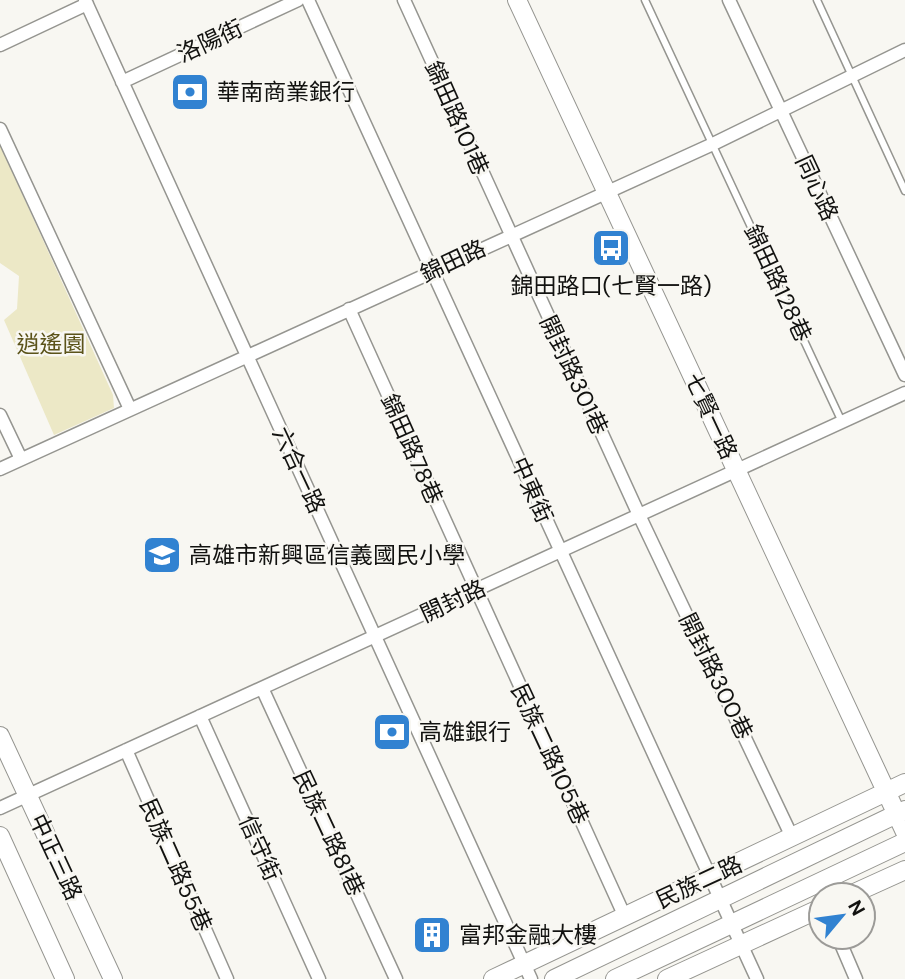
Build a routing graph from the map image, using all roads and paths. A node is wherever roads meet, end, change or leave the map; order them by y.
1 (298, 0) edge
2 (308, 0) edge
3 (404, 0) edge
4 (517, 0) edge
5 (645, 0) edge
6 (729, 0) edge
7 (817, 0) edge
8 (86, 2) edge
9 (0, 45) edge
10 (905, 50) edge
11 (852, 78) junction
12 (122, 82) junction
13 (782, 112) junction
14 (0, 129) edge
15 (713, 144) junction
16 (606, 191) junction
17 (905, 191) edge
18 (510, 235) junction
19 (433, 270) junction
20 (349, 309) junction
21 (247, 356) junction
22 (905, 375) edge
23 (905, 393) edge
24 (130, 410) junction
25 (0, 415) edge
26 (842, 422) junction
27 (21, 459) junction
28 (0, 469) edge
29 (737, 470) junction
30 (639, 515) junction
31 (559, 551) junction
32 (475, 590) junction
33 (375, 636) junction
34 (262, 688) junction
35 (200, 716) junction
36 (0, 736) edge
37 (126, 750) junction
38 (905, 783) edge
39 (887, 792) junction
40 (28, 795) junction
41 (0, 808) edge
42 (901, 812) edge
43 (905, 832) edge
44 (0, 836) edge
45 (792, 837) junction
46 (905, 842) edge
47 (905, 870) edge
48 (710, 877) junction
49 (877, 883) edge
50 (720, 899) junction
51 (807, 914) edge
52 (625, 917) junction
53 (732, 924) junction
54 (741, 943) junction
55 (844, 951) edge
56 (528, 972) edge
57 (65, 979) edge
58 (113, 979) edge
59 (227, 979) edge
60 (319, 979) edge
61 (396, 979) edge
62 (493, 979) edge
63 (554, 979) edge
64 (615, 979) edge
65 (667, 979) edge
66 (757, 979) edge
67 (856, 979) edge

1 - 12 street, 洛陽街
2 - 19 street, 中東街
3 - 18 street, 錦田路101巷
4 - 16 street, 七賢一路
5 - 15 lane, 錦田路128巷
6 - 13 street, 同心路
7 - 11 lane
8 - 9 street
8 - 12 street, 六合一路
10 - 11 street, 錦田路
11 - 13 street, 錦田路
11 - 17 lane
12 - 21 street, 六合一路
13 - 15 street, 錦田路
13 - 22 street, 同心路
14 - 24 street
15 - 16 street, 錦田路
15 - 26 lane, 錦田路128巷
16 - 18 street, 錦田路
16 - 29 street, 七賢一路
18 - 19 street, 錦田路
18 - 30 street, 開封路301巷
19 - 20 street, 錦田路
19 - 31 street, 中東街
20 - 21 street, 錦田路
20 - 32 street, 錦田路78巷
21 - 24 street, 錦田路
21 - 33 street, 六合一路
23 - 26 street, 開封路
24 - 27 street, 錦田路
25 - 27 street
26 - 29 street, 開封路
27 - 28 street, 錦田路
29 - 30 street, 開封路
29 - 39 street, 七賢一路
30 - 31 street, 開封路
30 - 45 street, 開封路300巷
31 - 32 street, 開封路
31 - 48 street, 中東街
32 - 33 street, 開封路
32 - 52 street, 民族二路105巷
33 - 34 street, 開封路
33 - 56 street, 六合一路
34 - 35 street, 開封路
34 - 61 street, 民族二路81巷
35 - 37 street, 開封路
35 - 60 street, 信守街
36 - 40 street, 中正三路
37 - 40 street, 開封路
37 - 59 street, 民族二路55巷
38 - 39 street, 民族二路
39 - 42 street, 七賢一路
39 - 45 street, 民族二路
40 - 41 street, 開封路
40 - 58 street, 中正三路
42 - 43 street, 七賢一路
42 - 50 street, 民族二路
44 - 57 street, 中正三路
45 - 48 street, 民族二路
46 - 53 street
47 - 49 street
48 - 50 street, 中東街
48 - 52 street, 民族二路
50 - 53 street, 中東街
50 - 63 street, 民族二路
51 - 54 street
52 - 56 street, 民族二路
53 - 54 street, 中東街
53 - 64 street
54 - 65 street
54 - 66 street, 中東街
55 - 67 street
56 - 62 street, 民族二路

